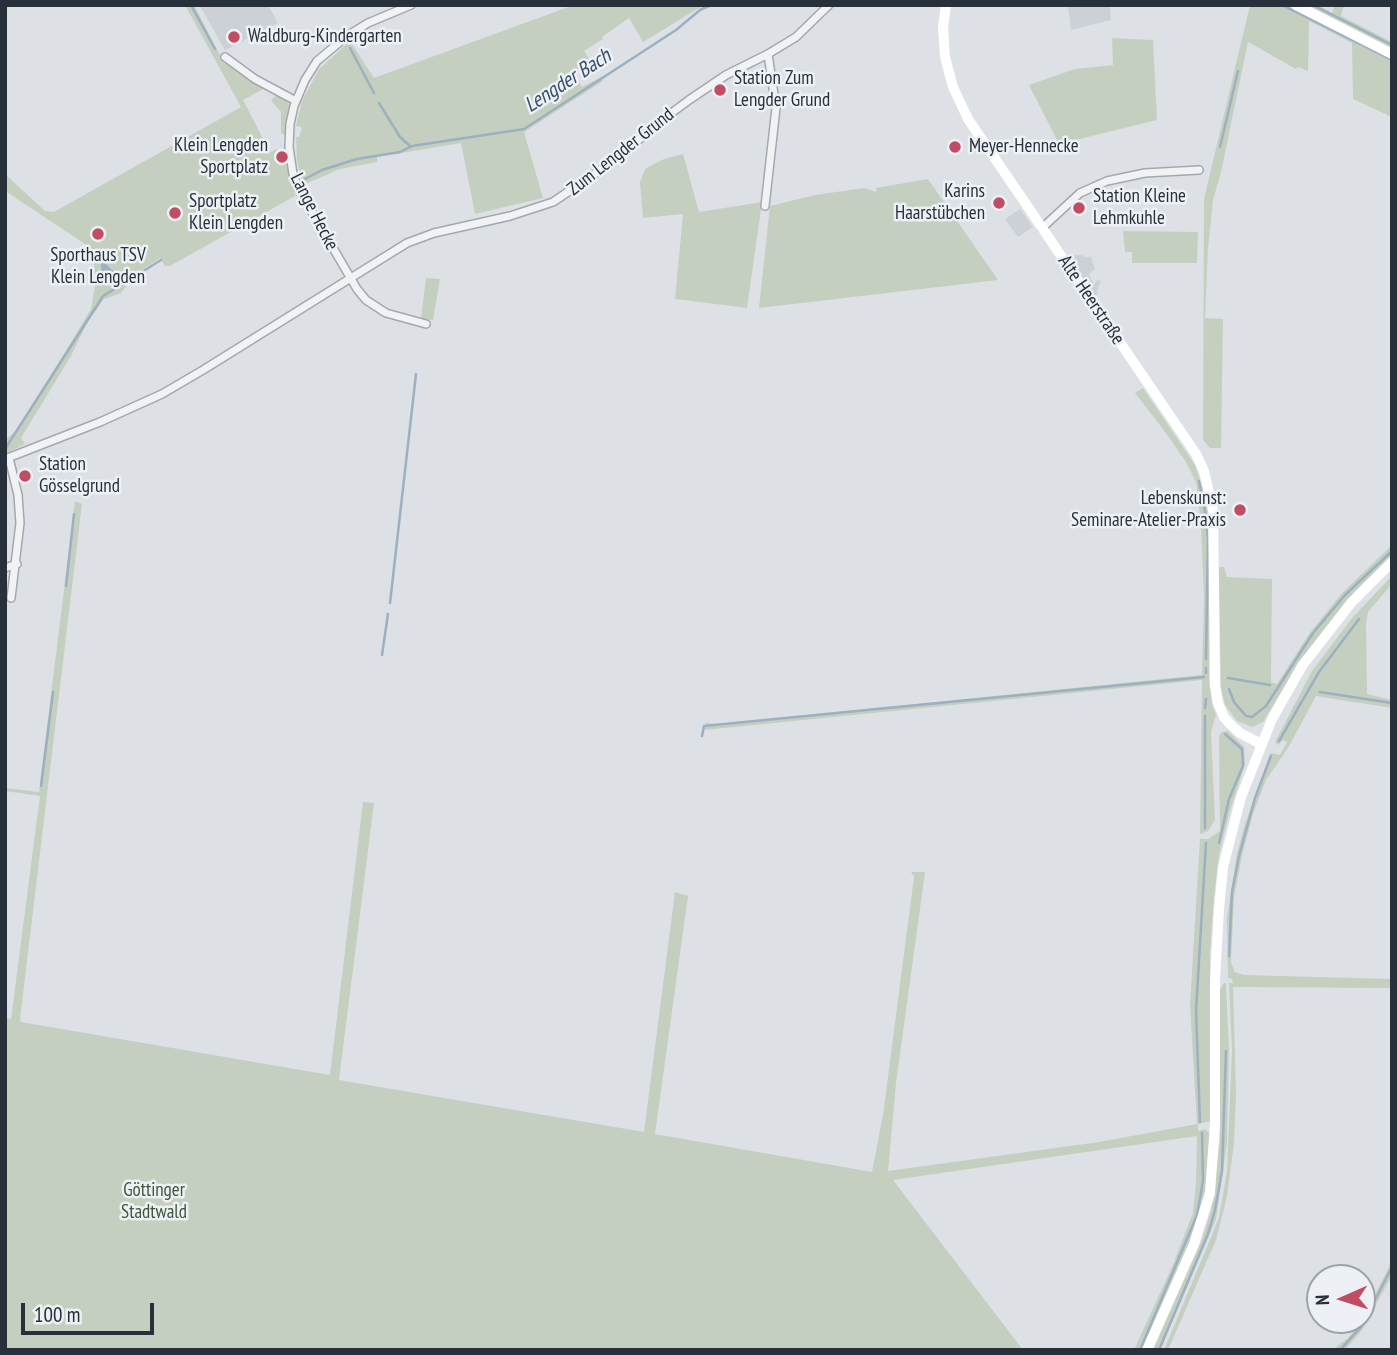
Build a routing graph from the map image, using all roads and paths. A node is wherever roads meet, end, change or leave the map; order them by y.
1 (411, 5) edge
2 (829, 5) edge
3 (946, 5) edge
4 (1296, 5) edge
5 (768, 54) junction
6 (1392, 54) edge
7 (225, 57) dead end
8 (296, 101) junction
9 (1199, 170) dead end
10 (765, 206) dead end
11 (1042, 228) junction
12 (349, 278) junction
13 (425, 324) dead end
14 (7, 458) edge
15 (1392, 562) edge
16 (17, 564) junction
17 (5, 568) edge
18 (11, 597) dead end
19 (1261, 744) junction
20 (1147, 1350) edge

1 - 8 street, Lange Hecke
2 - 5 street, Zum Lengder Grund
3 - 11 main road, Alte Heerstraße
4 - 6 main road
5 - 10 street
5 - 12 street, Zum Lengder Grund
7 - 8 street
8 - 12 street, Lange Hecke
9 - 11 street
11 - 19 main road, Alte Heerstraße
12 - 13 street
12 - 14 street, Zum Lengder Grund
14 - 16 street
15 - 19 main road
16 - 17 street
16 - 18 street
19 - 20 main road

